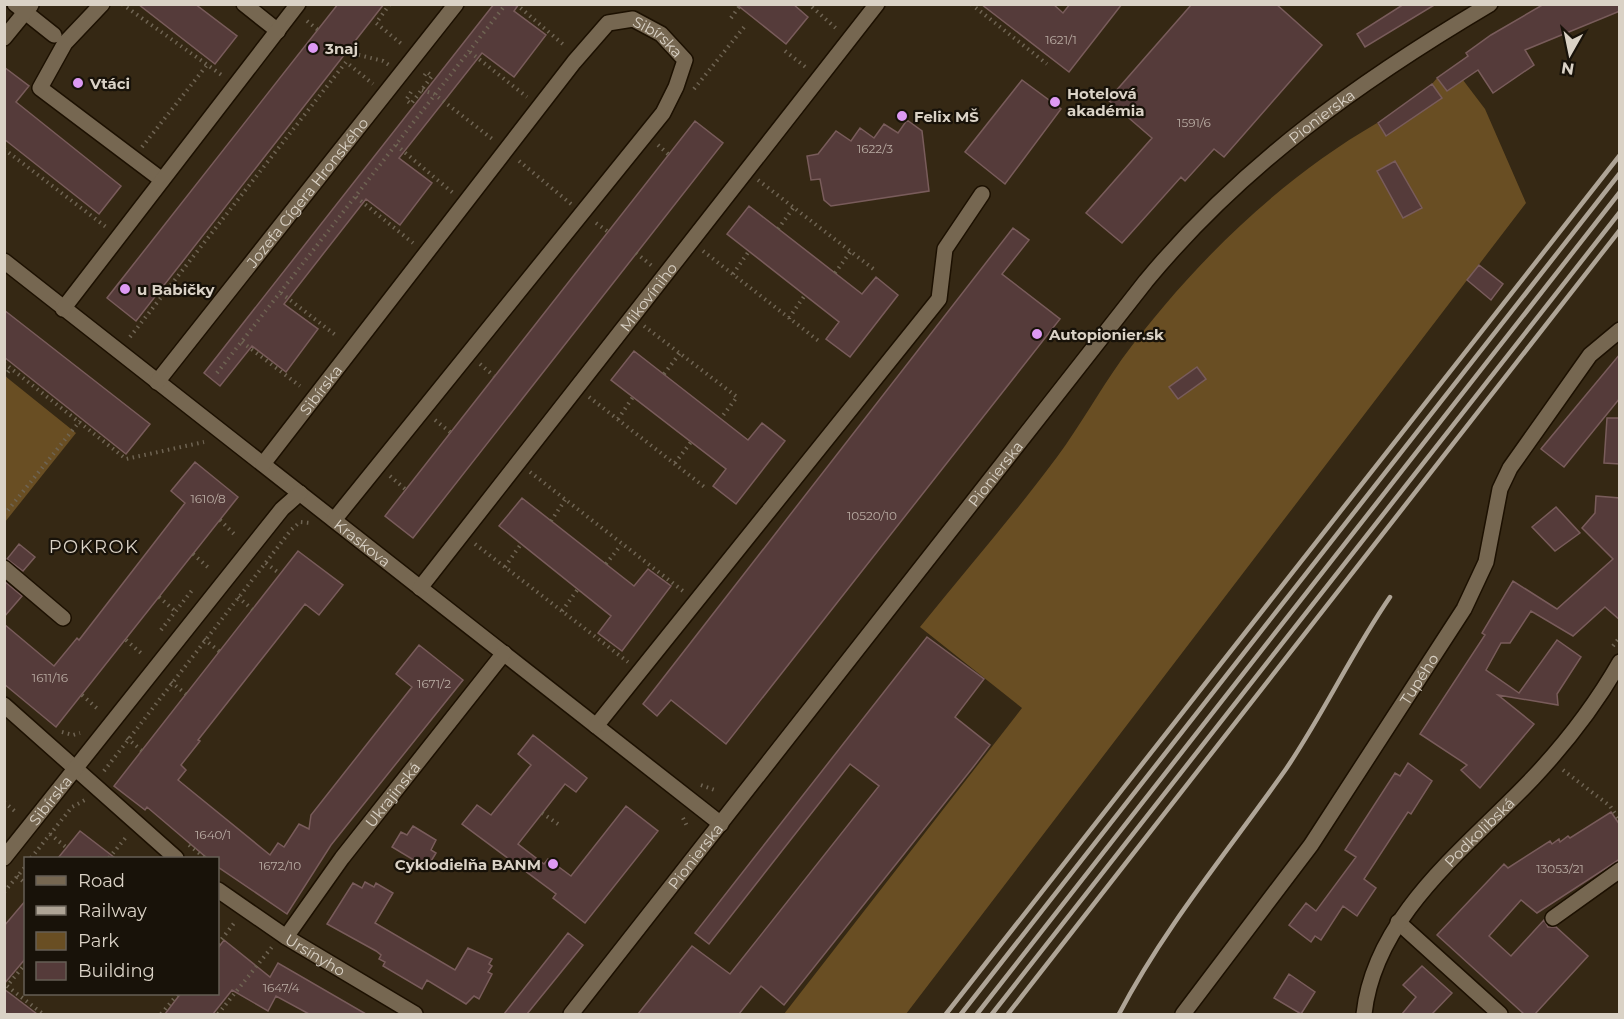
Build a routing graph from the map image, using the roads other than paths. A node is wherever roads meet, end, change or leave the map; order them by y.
1 (102, 4) edge
2 (244, 4) edge
3 (298, 4) edge
4 (456, 4) edge
5 (877, 4) edge
6 (1490, 4) edge
7 (24, 7) edge
8 (278, 31) junction
9 (54, 35) dead end
10 (4, 38) edge
11 (162, 180) junction
12 (982, 194) dead end
13 (4, 261) edge
14 (63, 309) junction
15 (1620, 330) edge
16 (157, 382) junction
17 (263, 464) junction
18 (300, 493) junction
19 (334, 520) junction
20 (4, 568) edge
21 (420, 588) junction
22 (63, 618) dead end
23 (504, 653) junction
24 (1620, 662) edge
25 (4, 705) edge
26 (596, 726) junction
27 (77, 768) junction
28 (722, 824) junction
29 (175, 857) edge
30 (4, 858) edge
31 (1620, 870) edge
32 (219, 891) edge
33 (1553, 918) dead end
34 (1398, 922) junction
35 (286, 937) junction
36 (415, 1014) edge
37 (571, 1014) edge
38 (1183, 1014) edge
39 (1364, 1014) edge
40 (1500, 1014) edge

1 - 11 street
2 - 8 street
3 - 8 street
4 - 16 street, Jozefa Cígera Hronského
5 - 21 street, Mikovíniho
6 - 28 street, Pionierska
7 - 9 street
7 - 10 street
8 - 11 street
11 - 14 street
12 - 26 street
13 - 14 street, Kraskova
14 - 16 street, Kraskova
15 - 38 street, Tupého
16 - 17 street, Kraskova
17 - 18 street, Kraskova
17 - 19 street, Sibírska
18 - 19 street, Kraskova
18 - 27 street, Sibírska
19 - 21 street, Kraskova
20 - 22 street
21 - 23 street, Kraskova
23 - 26 street, Kraskova
23 - 35 street, Ukrajinská
24 - 34 street, Podkolibská
25 - 27 street
26 - 28 street, Kraskova
27 - 29 street
27 - 30 street, Sibírska
28 - 37 street, Pionierska
31 - 33 street
32 - 35 street, Ursínyho
34 - 39 street, Podkolibská
34 - 40 street
35 - 36 street, Ursínyho

